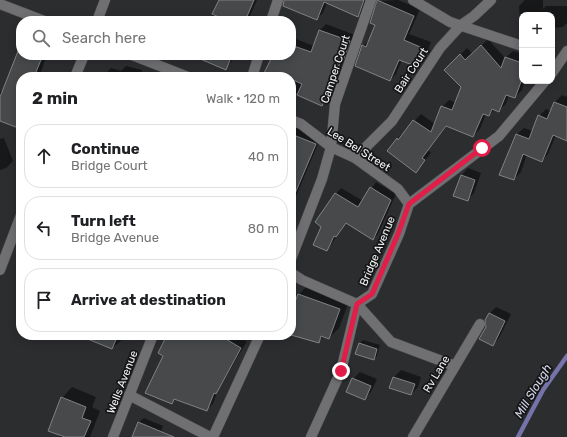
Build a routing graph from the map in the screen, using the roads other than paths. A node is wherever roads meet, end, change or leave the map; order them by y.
1 (105, 0) edge
2 (278, 0) edge
3 (371, 0) edge
4 (413, 0) edge
5 (491, 0) edge
6 (0, 4) edge
7 (31, 16) edge
8 (99, 16) edge
9 (273, 16) edge
10 (461, 25) junction
11 (519, 45) edge
12 (567, 51) edge
13 (82, 60) edge
14 (145, 60) edge
15 (257, 60) edge
16 (556, 60) edge
17 (77, 72) edge
18 (175, 72) edge
19 (254, 72) edge
20 (543, 84) edge
21 (296, 122) edge
22 (331, 146) junction
23 (355, 158) junction
24 (409, 204) junction
25 (16, 227) edge
26 (296, 246) edge
27 (1, 264) edge
28 (296, 276) edge
29 (357, 304) junction
30 (480, 324) dead end
31 (151, 340) edge
32 (258, 340) edge
33 (455, 366) junction
34 (129, 395) junction
35 (113, 437) edge
36 (212, 437) edge
37 (311, 437) edge
38 (413, 437) edge

1 - 8 street
2 - 9 street
3 - 22 street, Camper Court
4 - 10 street
5 - 10 street, Bair Court
6 - 7 street
10 - 11 street
10 - 23 street, Bair Court
12 - 16 street
13 - 17 street
14 - 18 street
15 - 19 street
20 - 24 street
21 - 22 street, Lee Bel Street
22 - 23 street, Lee Bel Street
22 - 26 street, Camper Court
23 - 24 street, Lee Bel Street
24 - 29 street, Bridge Avenue
25 - 27 street
28 - 29 street
29 - 33 street
29 - 37 street
30 - 33 street, Rv Lane
31 - 34 street, Wells Avenue
32 - 36 street
33 - 38 street, Rv Lane
34 - 35 street, Wells Avenue
34 - 36 street

